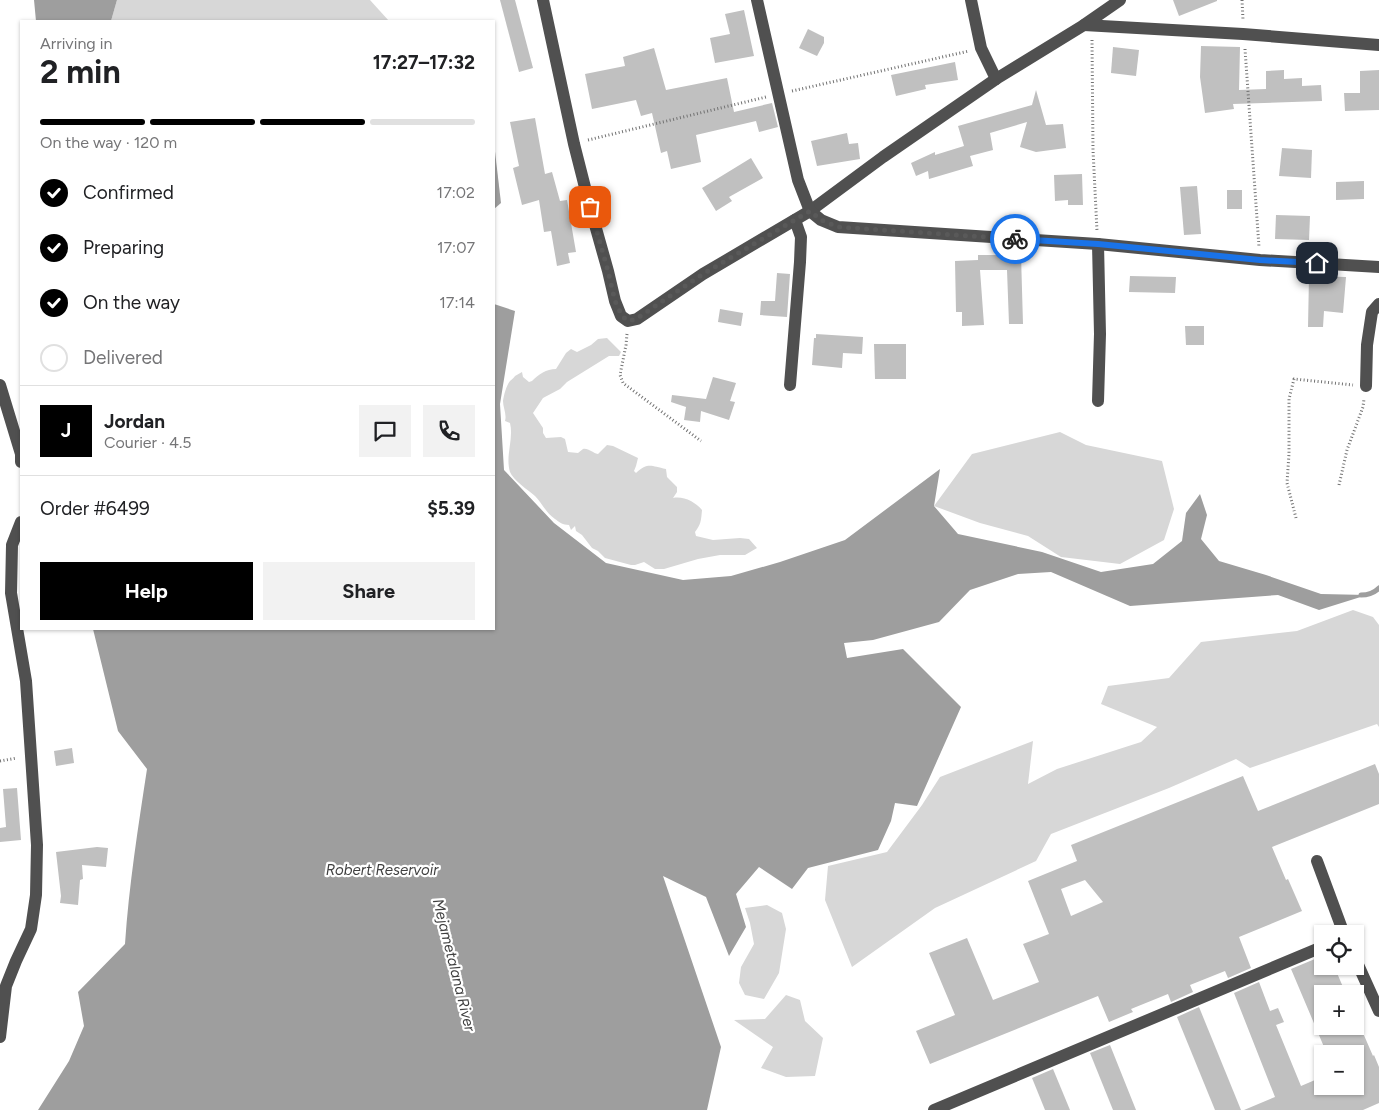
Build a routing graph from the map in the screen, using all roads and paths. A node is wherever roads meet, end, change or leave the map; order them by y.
1 (544, 0) edge
2 (757, 0) edge
3 (971, 0) edge
4 (1120, 0) edge
5 (1242, 0) edge
6 (1088, 25) junction
7 (1244, 34) junction
8 (1379, 45) edge
9 (996, 79) junction
10 (810, 211) junction
11 (795, 220) junction
12 (1098, 244) junction
13 (1260, 260) junction
14 (1379, 267) edge
15 (1379, 304) edge
16 (628, 321) junction
17 (0, 385) edge
18 (790, 385) dead end
19 (1366, 386) junction
20 (1098, 401) dead end
21 (701, 441) dead end
22 (20, 451) edge
23 (1339, 485) dead end
24 (1296, 518) dead end
25 (20, 525) edge
26 (1317, 861) dead end
27 (1341, 925) edge
28 (1314, 950) edge
29 (1363, 975) edge
30 (1379, 1011) edge
31 (0, 1037) edge
32 (934, 1110) edge

1 - 16 street
2 - 10 street
3 - 9 street
4 - 6 street
5 - 7 path
6 - 7 street
6 - 9 street
6 - 12 path
7 - 8 street
7 - 13 path
9 - 10 street
10 - 11 street
10 - 12 street
11 - 16 street
11 - 18 street
12 - 13 street
12 - 20 street
13 - 14 street
15 - 19 street
16 - 21 path
17 - 22 street
19 - 23 path
19 - 24 path
25 - 31 street
26 - 27 street
28 - 32 street
29 - 30 street

